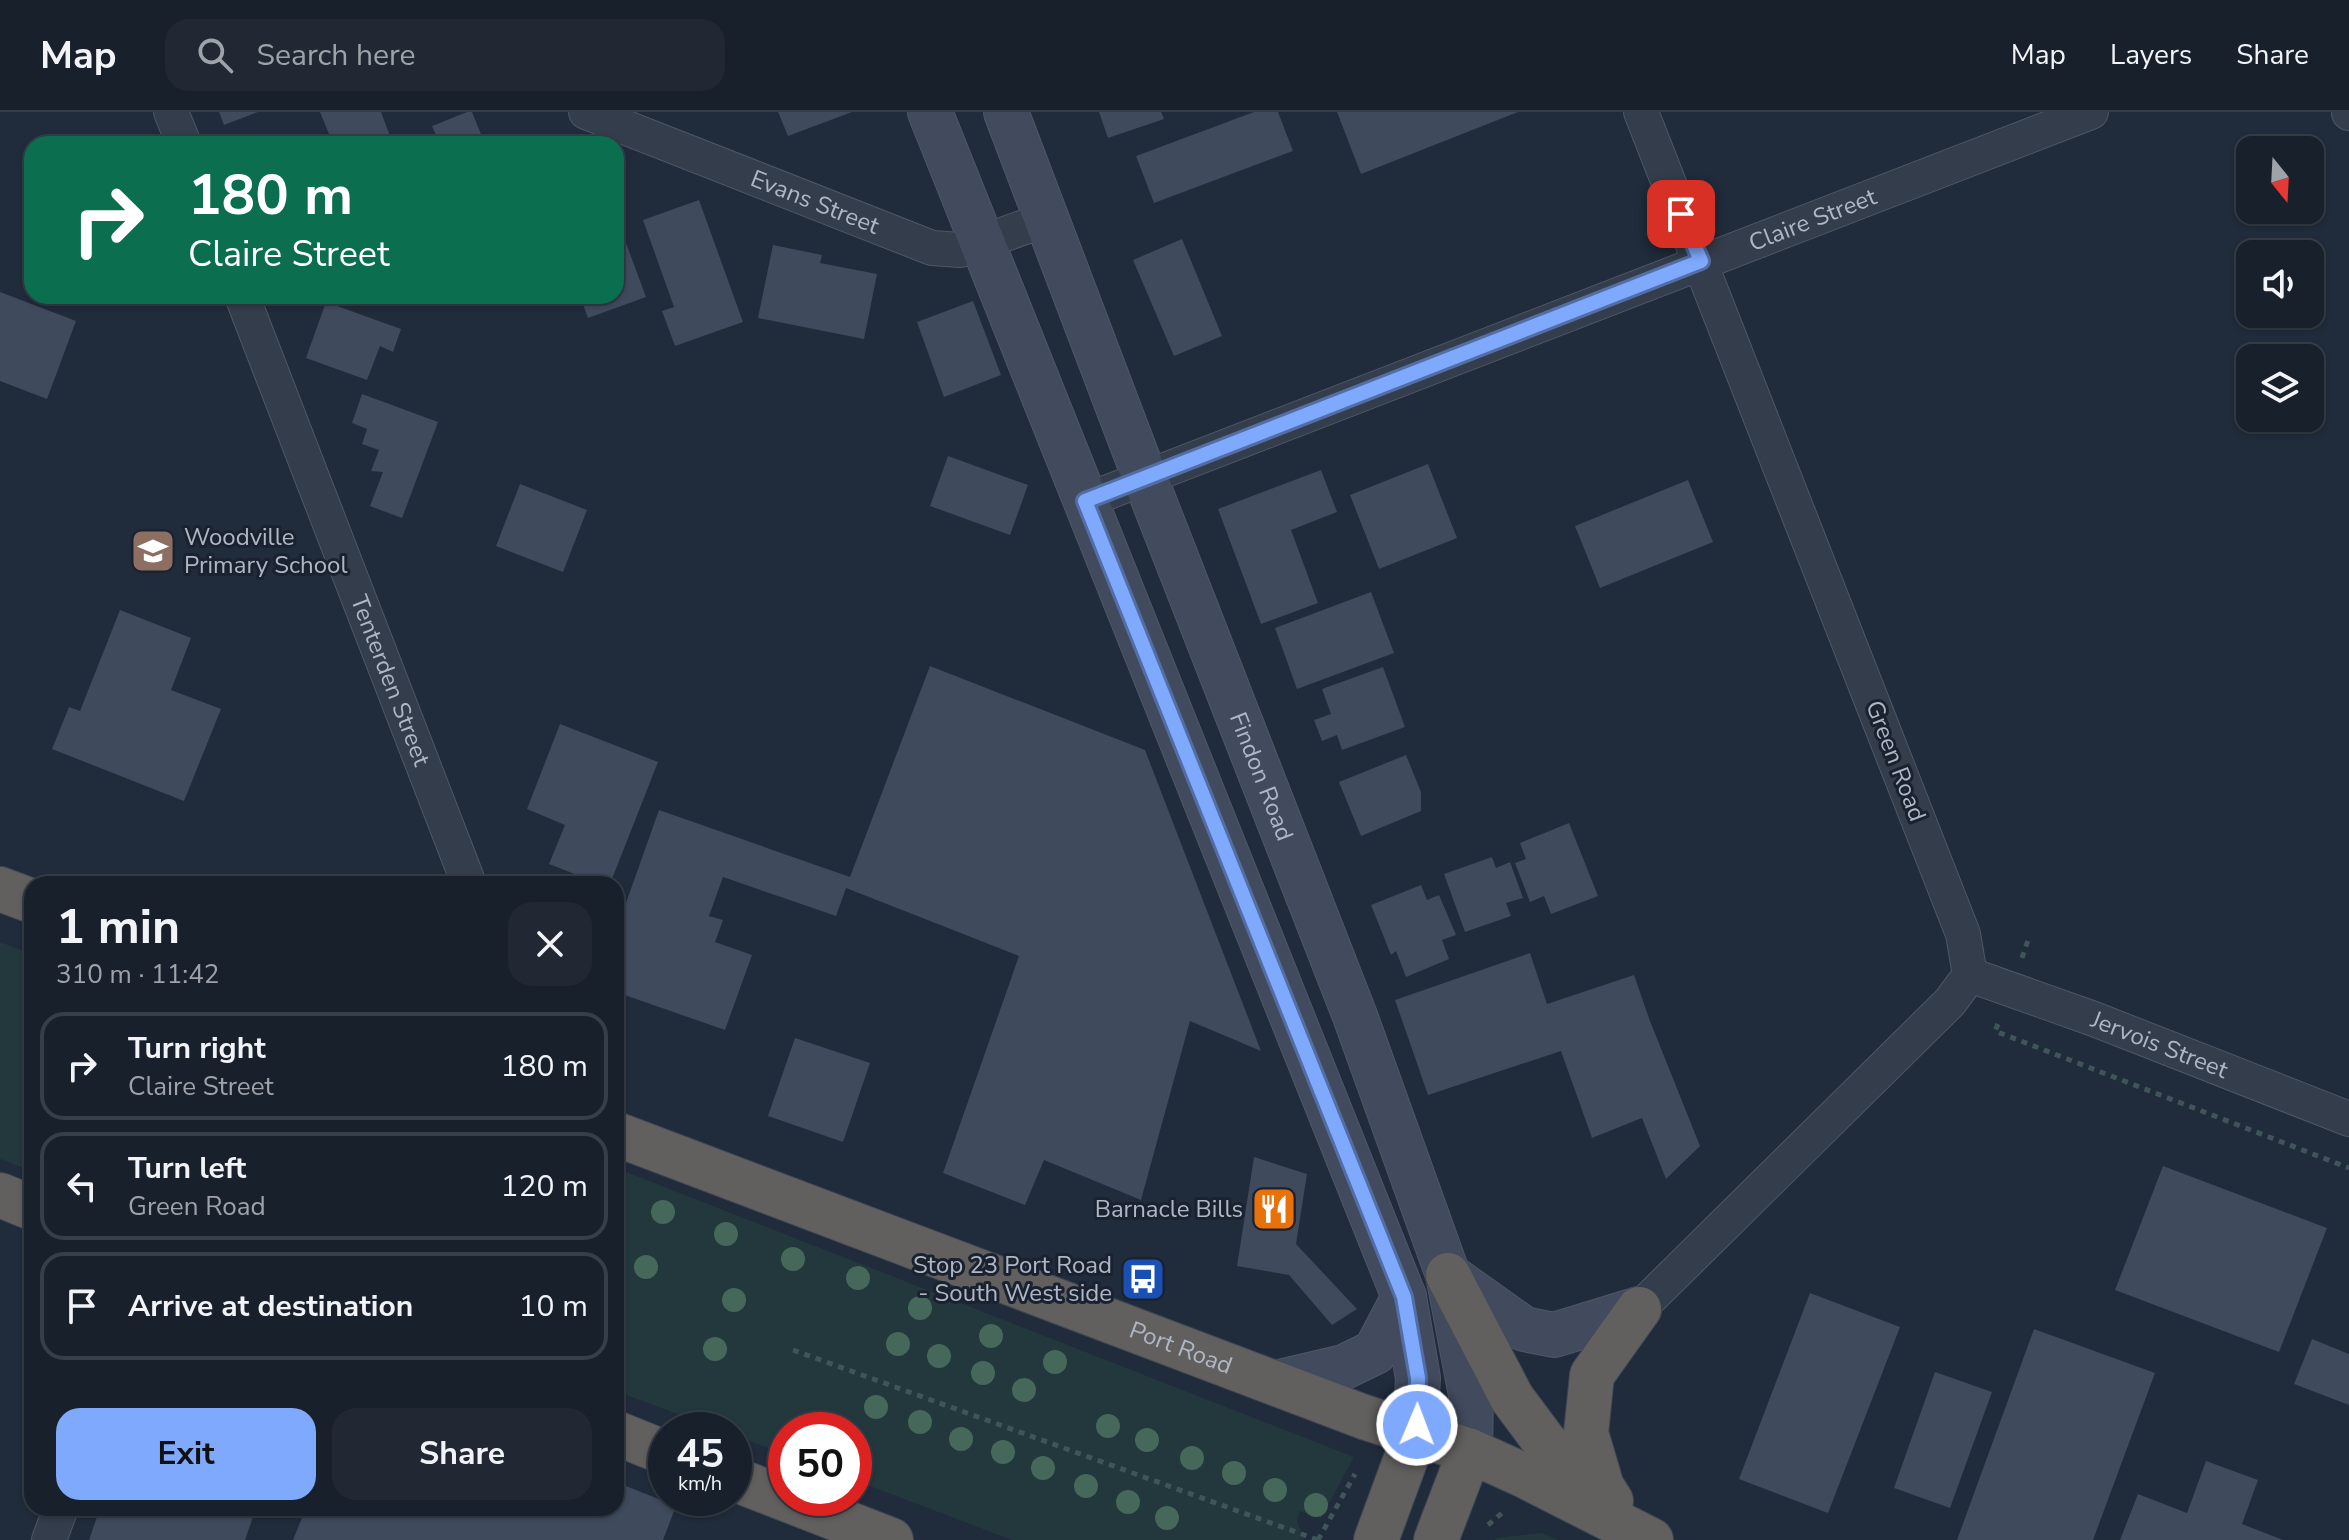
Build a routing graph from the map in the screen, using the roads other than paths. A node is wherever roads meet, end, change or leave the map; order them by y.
1 (171, 112) edge
2 (586, 112) edge
3 (930, 112) edge
4 (1006, 112) edge
5 (1641, 112) edge
6 (2091, 112) edge
7 (181, 136) edge
8 (1047, 219) junction
9 (981, 243) junction
10 (1701, 261) junction
11 (245, 304) edge
12 (1145, 478) junction
13 (1085, 501) junction
14 (466, 876) edge
15 (0, 889) edge
16 (24, 898) edge
17 (1970, 975) junction
18 (2349, 1119) edge
19 (624, 1137) edge
20 (0, 1195) edge
21 (24, 1205) edge
22 (1448, 1275) junction
23 (1404, 1297) junction
24 (1639, 1309) junction
25 (1276, 1383) junction
26 (1415, 1434) junction
27 (624, 1436) edge
28 (648, 1446) edge
29 (1470, 1451) junction
30 (752, 1486) edge
31 (58, 1516) edge
32 (1642, 1536) edge
33 (49, 1540) edge
34 (891, 1540) edge
35 (1376, 1540) edge
36 (1436, 1540) edge

1 - 7 street
2 - 9 street, Evans Street
3 - 9 main road
4 - 8 main road, Findon Road
5 - 10 street, Green Road
6 - 10 street, Claire Street
8 - 9 street, Evans Street
8 - 12 main road, Findon Road
9 - 13 main road
10 - 12 street, Claire Street
10 - 17 street, Green Road
11 - 14 street, Tenterden Street
12 - 13 street, Claire Street
12 - 22 main road, Findon Road
13 - 23 main road
15 - 16 highway
17 - 18 street, Jervois Street
17 - 24 street
19 - 25 highway, Port Road
20 - 21 highway
22 - 24 main road
22 - 29 main road, Findon Road
22 - 32 highway
23 - 25 main road
23 - 26 main road
24 - 32 highway
25 - 26 highway, Port Road
26 - 29 highway, Port Road
26 - 35 highway
27 - 28 highway
29 - 32 highway, Port Road
29 - 36 highway
30 - 34 highway
31 - 33 street

